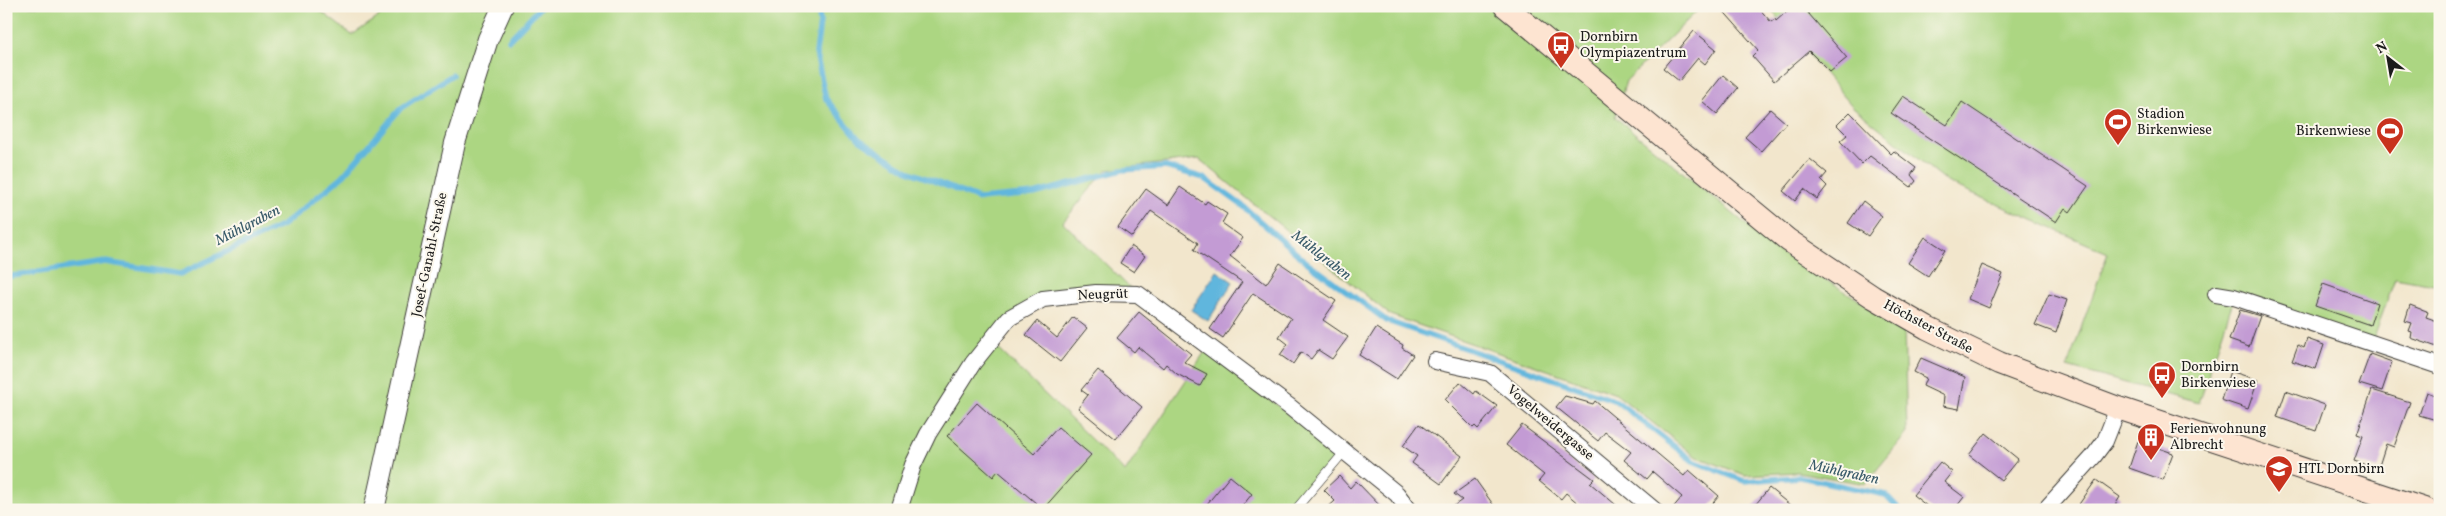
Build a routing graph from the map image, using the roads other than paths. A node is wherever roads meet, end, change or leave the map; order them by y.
1 (503, 6) edge
2 (1505, 6) edge
3 (2216, 294) dead end
4 (1435, 361) dead end
5 (2440, 366) edge
6 (2118, 408) junction
7 (1345, 451) junction
8 (374, 510) edge
9 (899, 510) edge
10 (1295, 510) edge
11 (1409, 510) edge
12 (1654, 510) edge
13 (2045, 510) edge
14 (2427, 510) edge

1 - 8 street, Josef-Ganahl-Straße
2 - 6 main road, Höchster Straße
3 - 5 street
4 - 12 street, Vogelweidergasse
6 - 13 street
6 - 14 main road, Höchster Straße
7 - 9 street, Neugrüt
7 - 10 lane
7 - 11 street, Neugrüt

